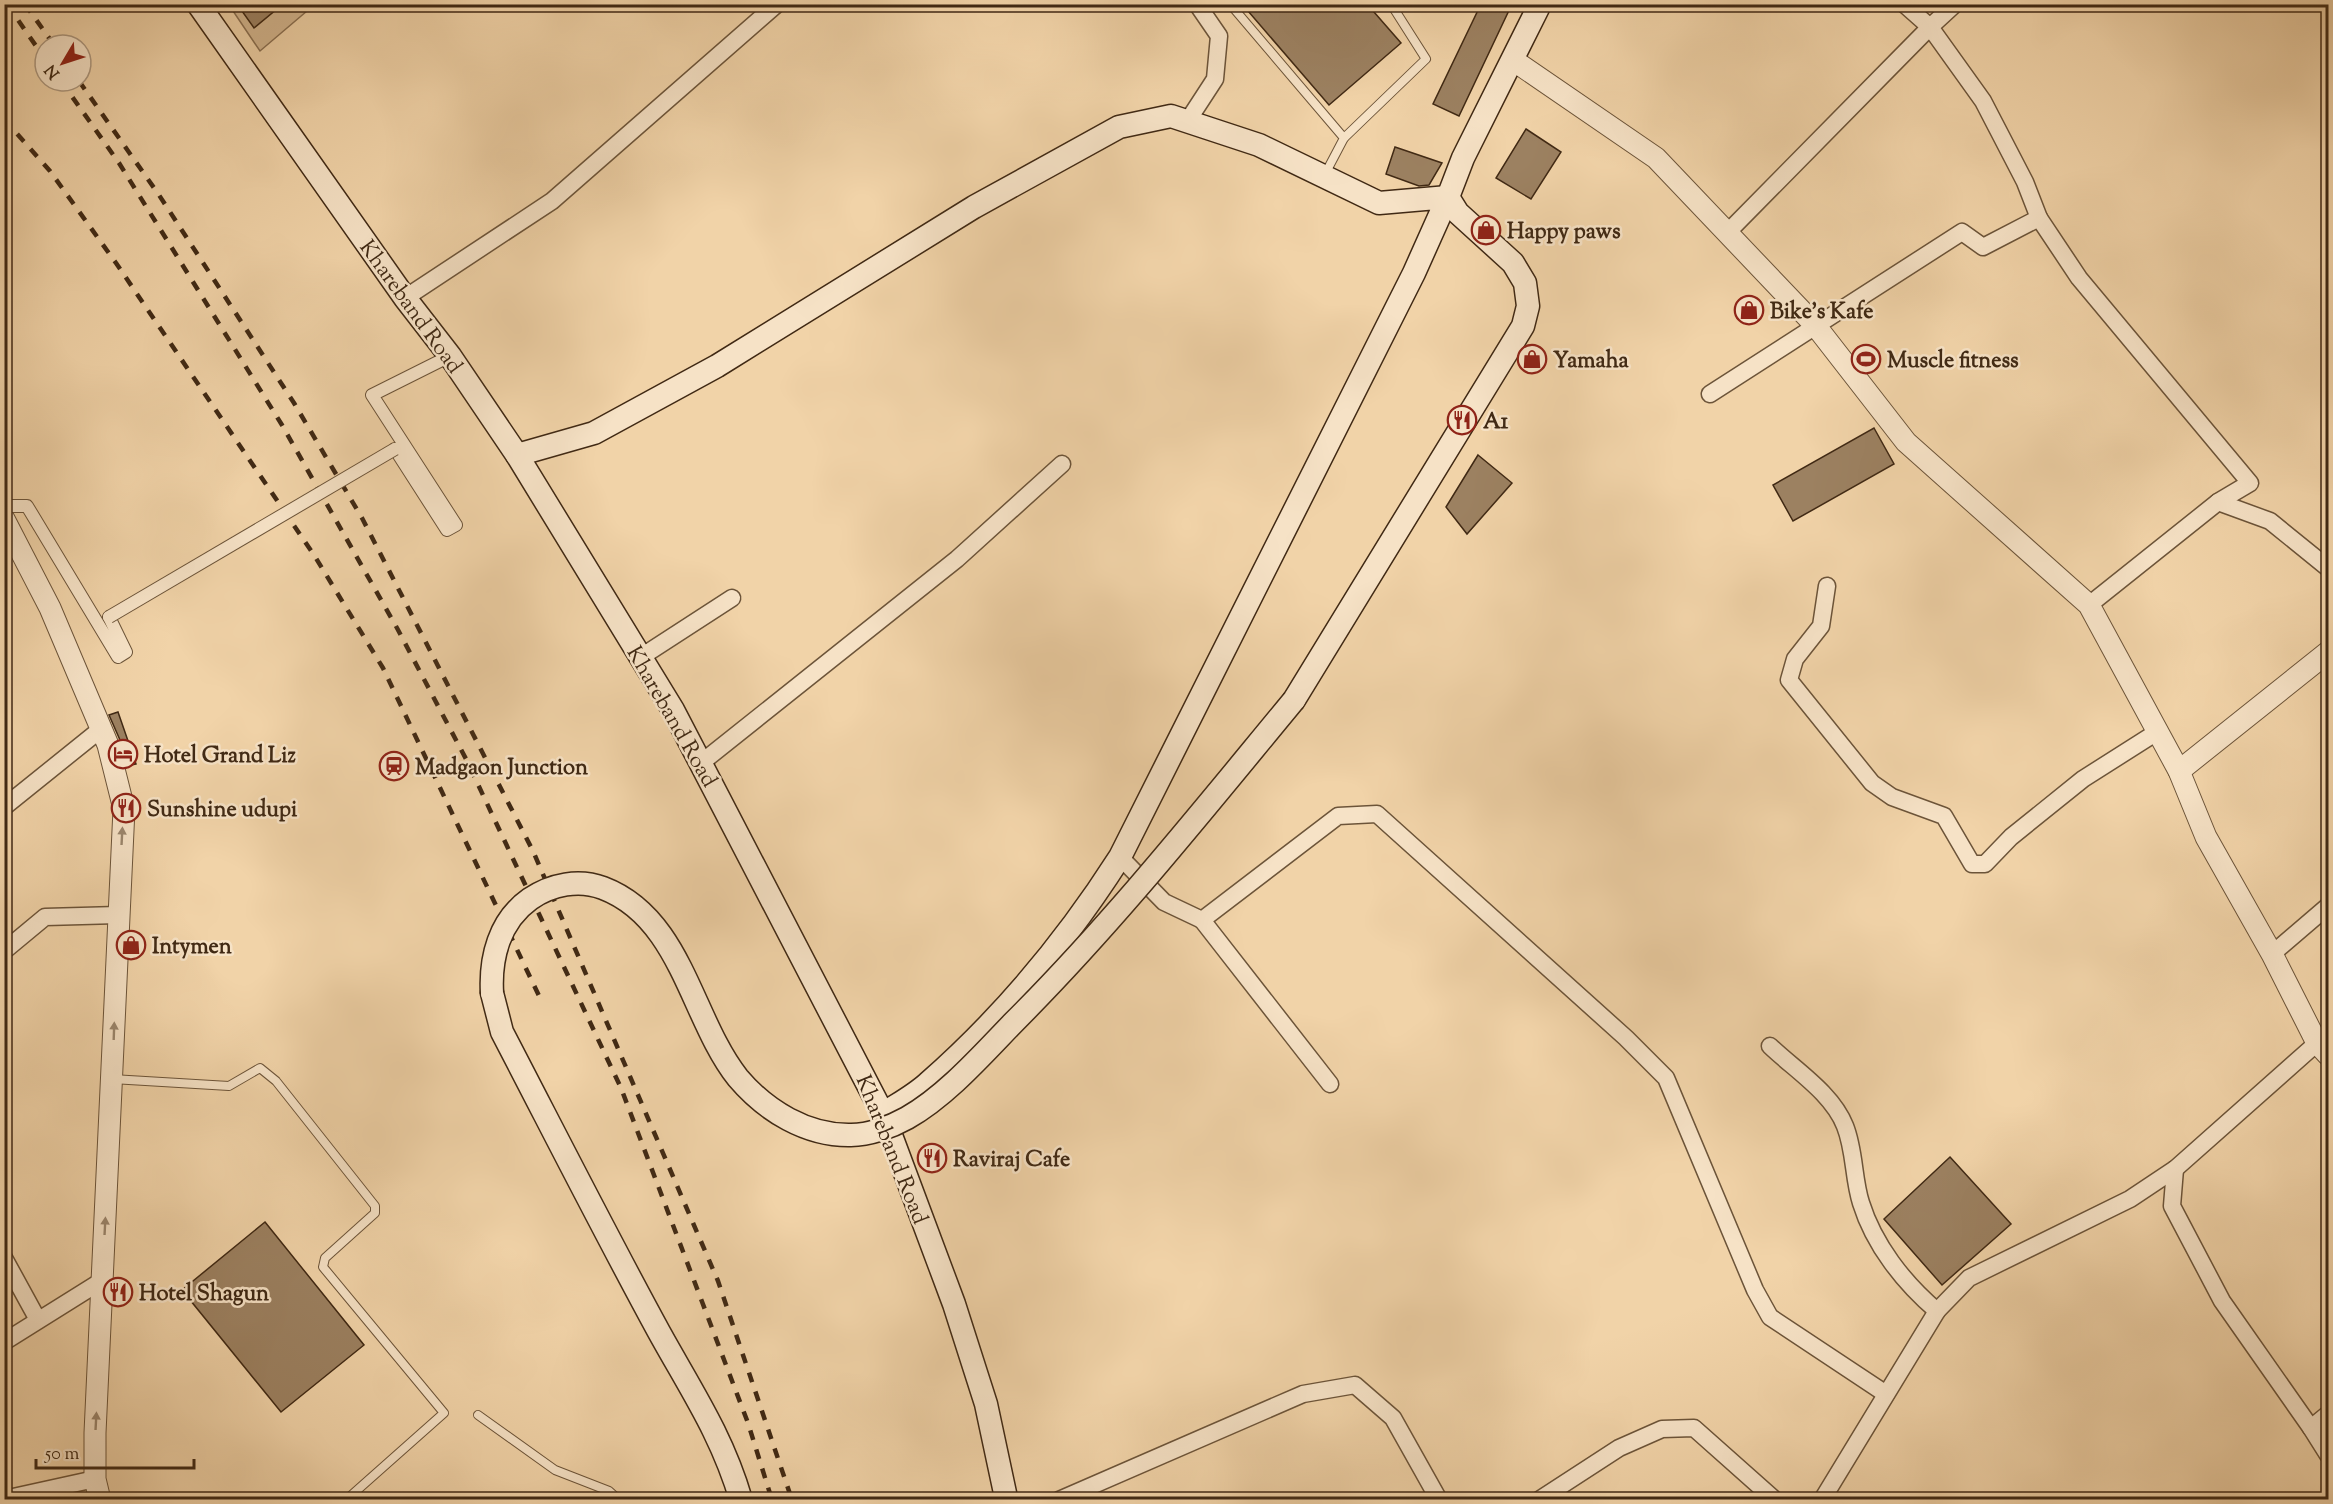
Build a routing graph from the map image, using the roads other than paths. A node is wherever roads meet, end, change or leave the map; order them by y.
1 (198, 4) edge
2 (777, 4) edge
3 (1197, 4) edge
4 (1230, 4) edge
5 (1390, 4) edge
6 (1540, 4) edge
7 (1904, 4) edge
8 (1955, 4) edge
9 (1930, 27) junction
10 (1513, 60) junction
11 (1187, 122) junction
12 (1344, 138) junction
13 (1323, 176) junction
14 (1448, 197) junction
15 (2039, 218) junction
16 (1727, 233) junction
17 (405, 298) junction
18 (1815, 325) junction
19 (450, 356) junction
20 (1710, 394) dead end
21 (517, 455) junction
22 (1062, 464) dead end
23 (2218, 502) junction
24 (4, 506) edge
25 (8, 533) edge
26 (2328, 568) edge
27 (1827, 586) dead end
28 (732, 598) dead end
29 (2089, 605) junction
30 (2328, 652) edge
31 (641, 657) junction
32 (101, 729) junction
33 (2157, 732) junction
34 (701, 763) junction
35 (2179, 771) junction
36 (4, 807) edge
37 (1120, 857) junction
38 (2328, 906) edge
39 (118, 915) junction
40 (1202, 920) junction
41 (4, 951) edge
42 (2272, 954) junction
43 (1770, 1046) dead end
44 (2323, 1049) edge
45 (112, 1079) junction
46 (1330, 1084) dead end
47 (883, 1114) junction
48 (2175, 1169) junction
49 (4, 1258) edge
50 (103, 1280) junction
51 (1937, 1311) junction
52 (38, 1320) junction
53 (4, 1342) edge
54 (1886, 1394) junction
55 (2328, 1414) edge
56 (478, 1415) dead end
57 (2311, 1428) junction
58 (2328, 1455) edge
59 (95, 1479) junction
60 (4, 1499) edge
61 (100, 1500) edge
62 (346, 1500) edge
63 (618, 1500) edge
64 (741, 1500) edge
65 (1004, 1500) edge
66 (1059, 1500) edge
67 (1439, 1500) edge
68 (1539, 1500) edge
69 (1775, 1500) edge
70 (1822, 1500) edge

1 - 17 main road, Khareband Road
2 - 17 street
3 - 11 street
4 - 12 lane
5 - 12 lane
6 - 10 main road
7 - 9 street
8 - 9 street
9 - 15 street
9 - 16 street
10 - 14 main road
10 - 16 street
11 - 13 main road
11 - 21 main road
12 - 13 lane
13 - 14 main road
14 - 37 main road
14 - 64 main road, bridge
15 - 18 street
15 - 23 street
16 - 18 street
17 - 19 main road, Khareband Road
18 - 20 street
18 - 29 street
19 - 21 main road, Khareband Road
19 - 24 street, bridge
21 - 31 main road, Khareband Road
22 - 34 street
23 - 26 street
23 - 29 street
25 - 32 street
27 - 33 street
28 - 31 street
29 - 33 street
30 - 35 street
31 - 34 main road, Khareband Road
32 - 36 street
39 -> 32 street
33 - 35 street
34 - 47 main road, Khareband Road
35 - 42 street
37 - 40 street
37 - 47 main road
38 - 42 street
39 - 41 street
45 -> 39 street
40 - 46 street
40 - 54 street
42 - 44 street
43 - 51 street
44 - 48 street
50 -> 45 street
45 - 62 lane
47 - 65 main road, Khareband Road
48 - 51 street
48 - 57 street
49 - 52 street
50 - 52 street
59 -> 50 street
51 - 54 street
52 - 53 street
54 - 70 street
55 - 57 street
56 - 63 lane
57 - 58 street
59 - 60 street
59 - 61 street
66 - 67 street
68 - 69 street

